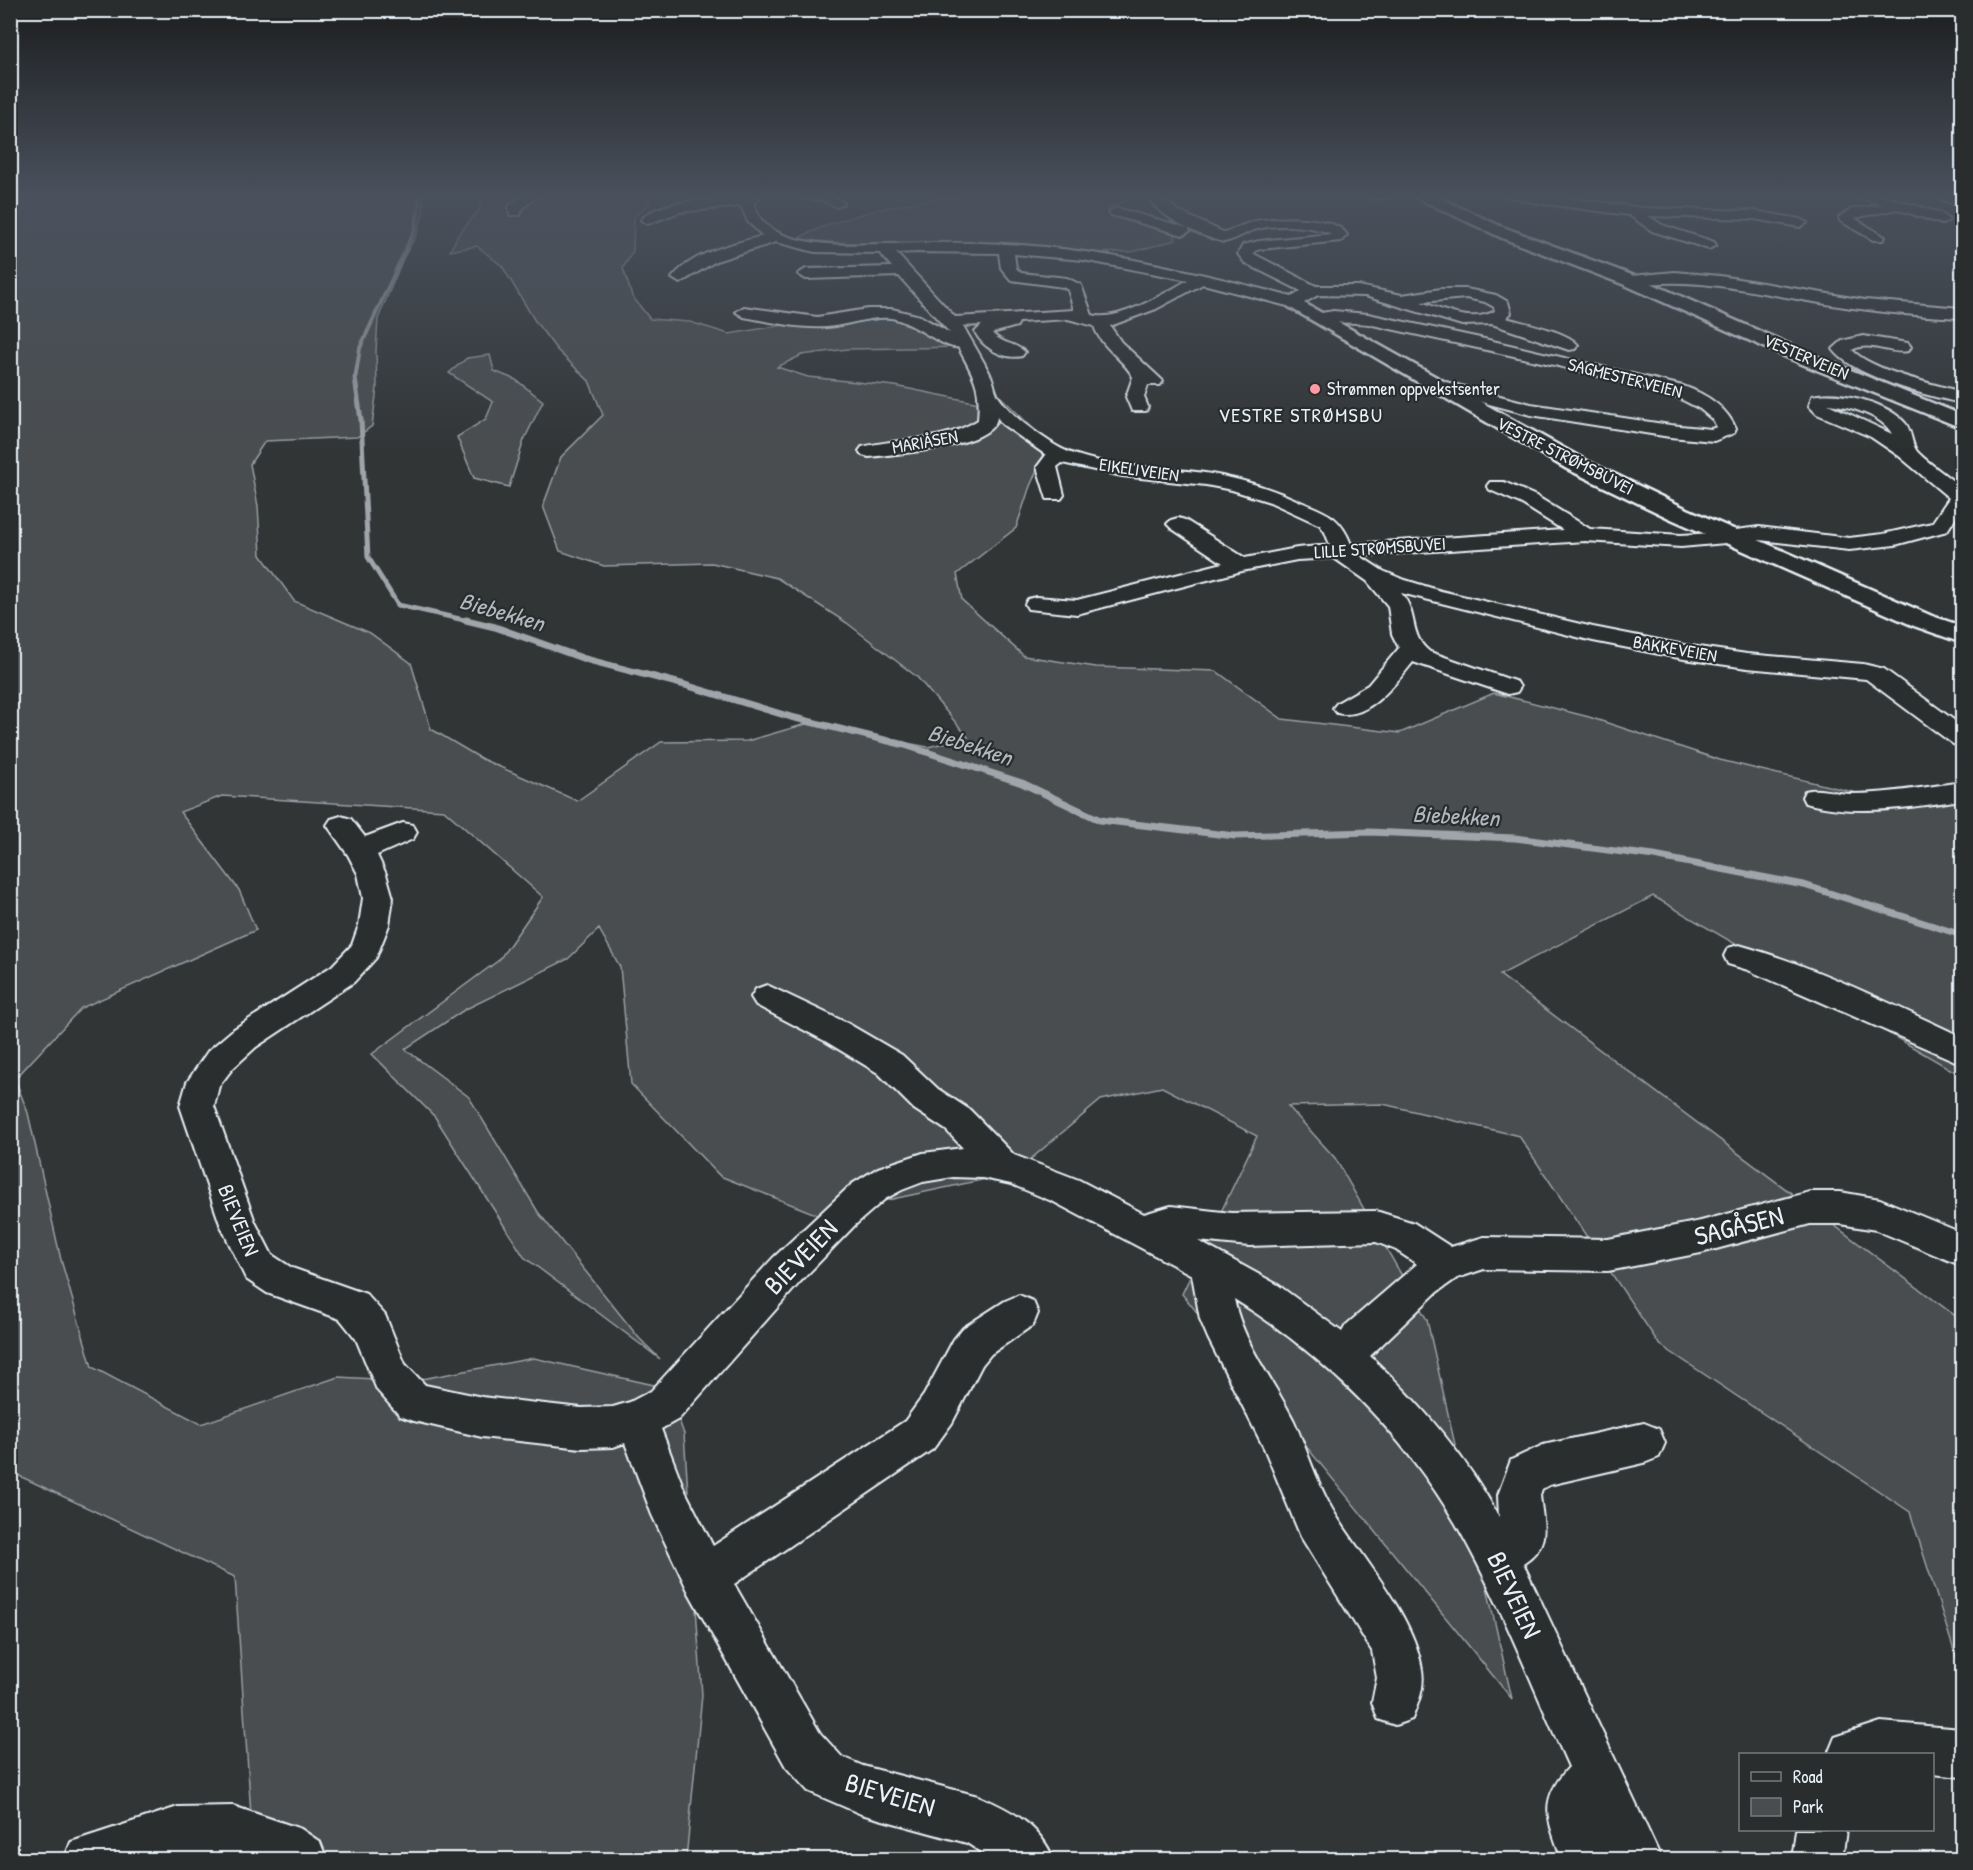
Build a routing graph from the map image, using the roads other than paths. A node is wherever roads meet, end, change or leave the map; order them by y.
1 (913, 280) edge
2 (1044, 280) edge
3 (1199, 280) edge
4 (1206, 280) edge
5 (1297, 280) edge
6 (1313, 280) edge
7 (1635, 280) edge
8 (1705, 280) edge
9 (1631, 281) joint
10 (1319, 290) junction
11 (1403, 300) junction
12 (1295, 303) junction
13 (744, 312) dead end
14 (1962, 313) edge
15 (1053, 315) junction
16 (1084, 316) junction
17 (1322, 317) junction
18 (1495, 320) junction
19 (951, 322) junction
20 (1101, 322) junction
21 (1569, 345) dead end
22 (1902, 347) dead end
23 (965, 348) junction
24 (1016, 352) dead end
25 (1136, 366) junction
26 (1154, 381) dead end
27 (1434, 384) junction
28 (989, 396) junction
29 (1962, 398) edge
30 (1139, 407) dead end
31 (1962, 422) edge
32 (868, 451) dead end
33 (1906, 452) dead end
34 (1062, 456) junction
35 (1497, 486) dead end
36 (1054, 495) dead end
37 (1178, 524) dead end
38 (1585, 535) junction
39 (1731, 535) junction
40 (1341, 550) junction
41 (1241, 565) junction
42 (1375, 576) junction
43 (1036, 604) dead end
44 (1962, 635) edge
45 (1411, 650) junction
46 (1508, 687) dead end
47 (1346, 708) dead end
48 (1962, 738) edge
49 (1962, 791) edge
50 (1815, 797) dead end
51 (403, 832) dead end
52 (1739, 956) dead end
53 (767, 997) dead end
54 (1962, 1052) edge
55 (1001, 1165) junction
56 (1144, 1232) junction
57 (1962, 1250) edge
58 (1446, 1265) junction
59 (1209, 1266) junction
60 (1019, 1313) dead end
61 (1346, 1360) junction
62 (637, 1420) junction
63 (1644, 1443) dead end
64 (1496, 1552) junction
65 (705, 1577) junction
66 (1395, 1702) dead end
67 (1858, 1753) edge
68 (1962, 1753) edge
69 (1596, 1773) junction
70 (1821, 1831) edge
71 (89, 1860) edge
72 (302, 1860) edge
73 (1029, 1860) edge
74 (1587, 1860) edge
75 (1637, 1860) edge
76 (1817, 1860) edge

1 - 19 street, EIKELIVEIEN
2 - 16 street
3 - 20 street
4 - 12 street, VESTRE STRØMSBUVEI
5 - 10 street
6 - 10 street
7 - 9 street
8 - 14 street
9 - 31 main road, VESTERVEIEN
10 - 11 street
10 - 12 street
11 - 18 street
11 - 18 street
12 - 17 main road, VESTRE STRØMSBUVEI
13 - 23 street, EIKELIVEIEN
15 - 16 street
15 - 19 street
15 - 24 street
16 - 20 street
17 - 27 main road, VESTRE STRØMSBUVEI
17 - 27 street, SAGMESTERVEIEN
18 - 21 street
19 - 23 street, EIKELIVEIEN
20 - 25 street
22 - 29 street
23 - 28 street, EIKELIVEIEN
25 - 26 street
25 - 30 street
27 - 39 main road, VESTRE STRØMSBUVEI
28 - 32 street, MARIÅSEN
28 - 34 street, EIKELIVEIEN
33 - 39 street, VESTRE STRØMSBUVEI
34 - 36 street
34 - 40 street, EIKELIVEIEN
35 - 38 street
37 - 41 street
38 - 39 street, LILLE STRØMSBUVEI
38 - 40 street, LILLE STRØMSBUVEI
39 - 44 main road, VESTRE STRØMSBUVEI
40 - 41 street, LILLE STRØMSBUVEI
40 - 42 street, BAKKEVEIEN
41 - 43 street, LILLE STRØMSBUVEI
42 - 45 street, BAKKEVEIEN
42 - 48 street, BAKKEVEIEN
45 - 46 street
45 - 47 street
49 - 50 street
51 - 62 street, BIEVEIEN
52 - 54 street
53 - 55 street, BIEVEIEN
55 - 56 street, BIEVEIEN
55 - 62 street, BIEVEIEN
56 - 58 street
56 - 59 street, BIEVEIEN
57 - 58 street, SAGÅSEN
58 - 61 street
59 - 61 street, BIEVEIEN
59 - 66 street
60 - 65 street
61 - 64 street, BIEVEIEN
62 - 65 street, BIEVEIEN
63 - 64 street
64 - 69 street, BIEVEIEN
65 - 73 street, BIEVEIEN
67 - 68 street
69 - 74 street
69 - 75 street, BIEVEIEN
70 - 76 street
71 - 72 street

